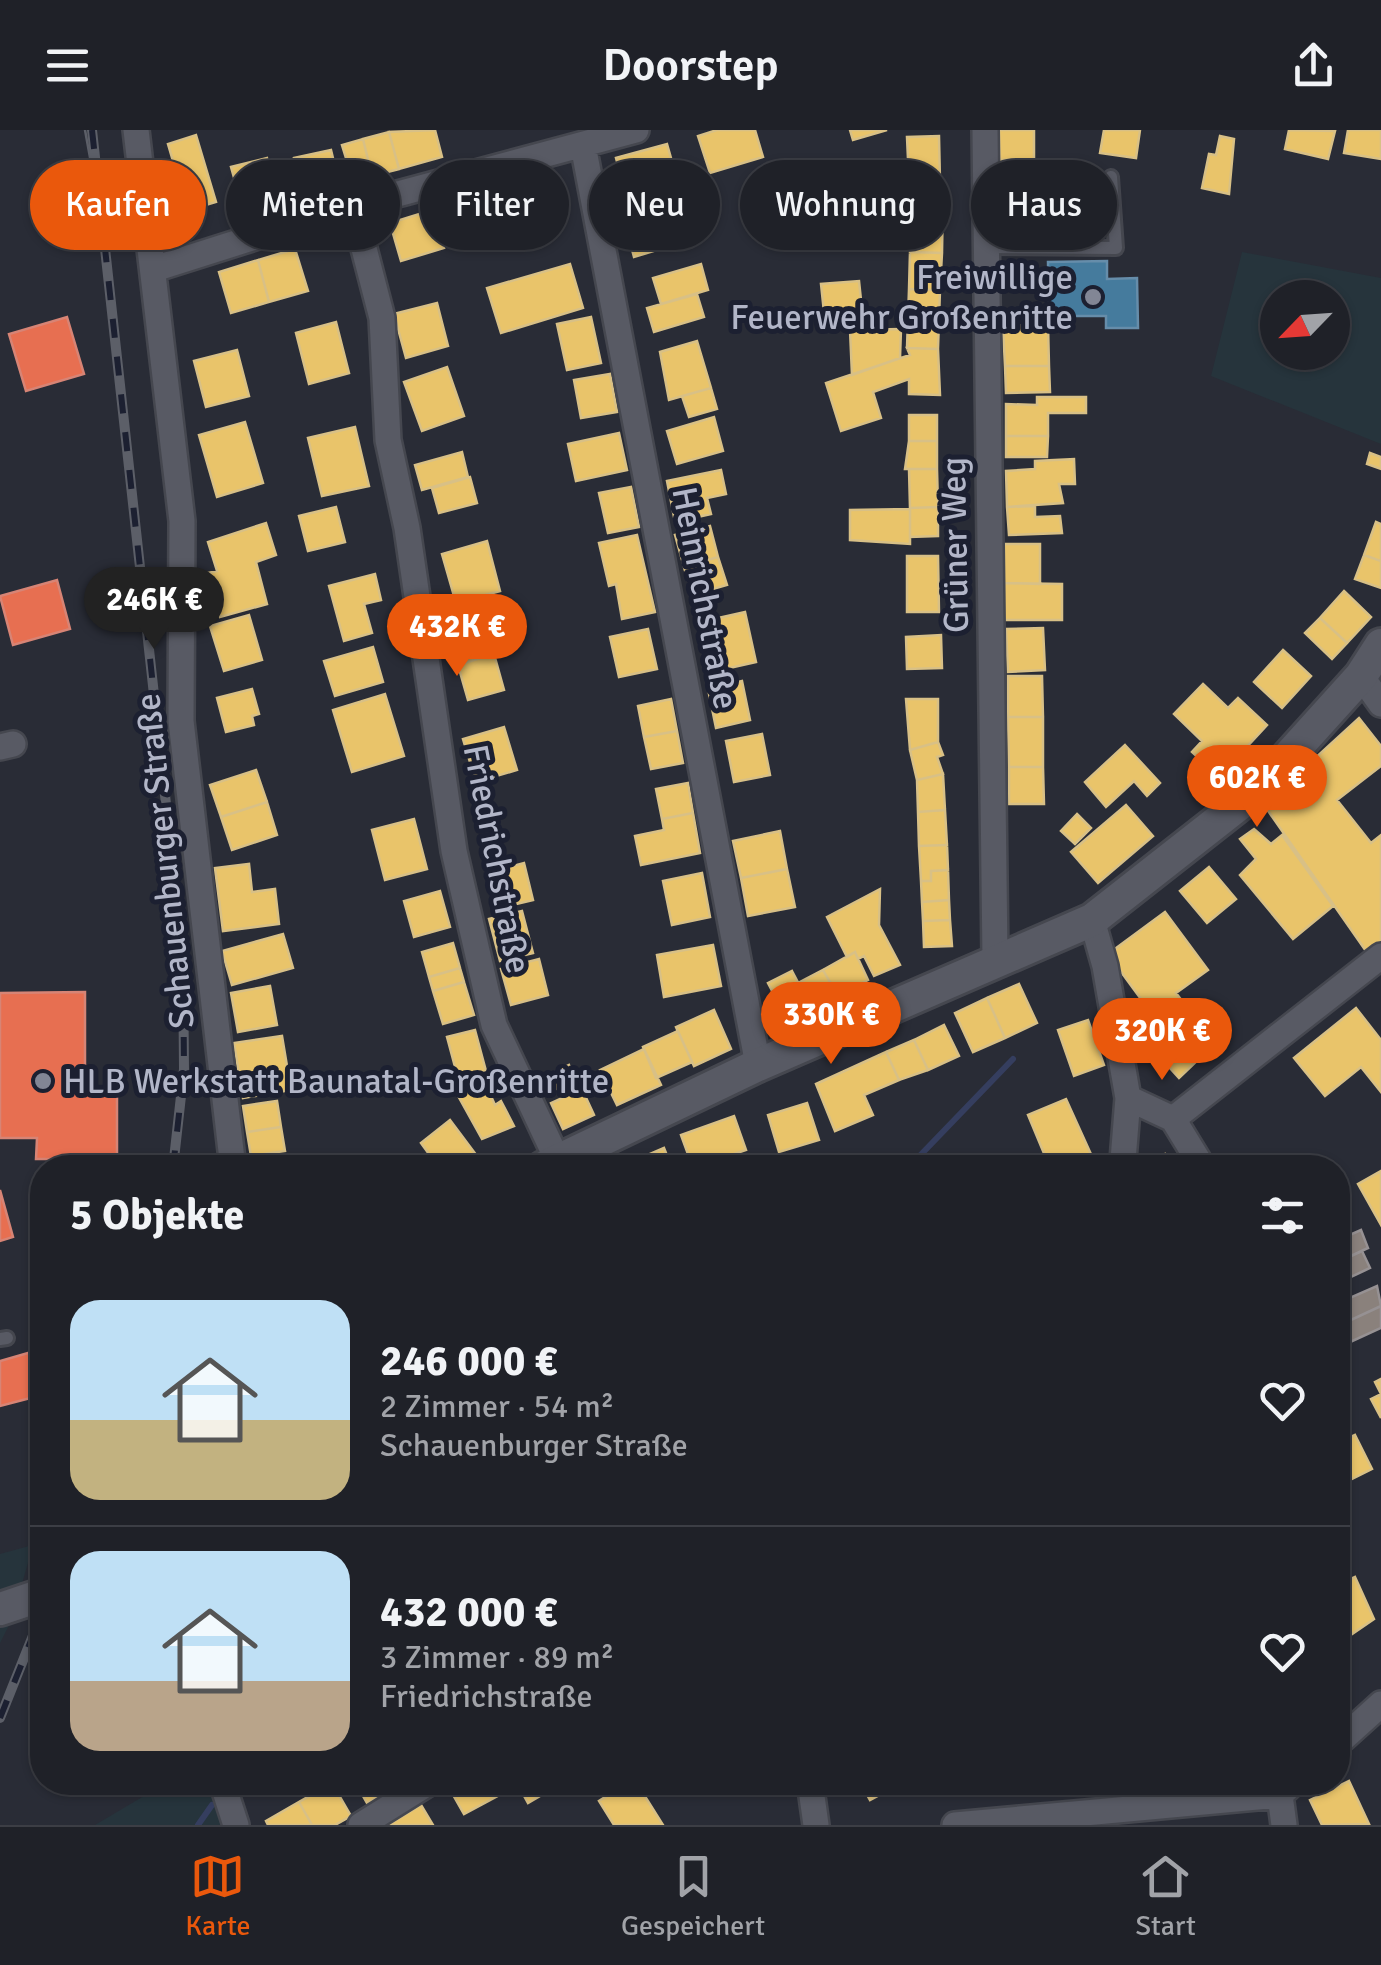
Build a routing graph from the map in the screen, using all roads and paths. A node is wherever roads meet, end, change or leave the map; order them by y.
1 (136, 130) edge
2 (636, 130) edge
3 (985, 130) edge
4 (583, 145) junction
5 (985, 160) edge
6 (400, 194) edge
7 (226, 246) edge
8 (364, 250) edge
9 (986, 250) edge
10 (154, 269) junction
11 (1381, 646) edge
12 (1361, 676) junction
13 (1381, 704) edge
14 (1092, 920) junction
15 (1381, 956) edge
16 (996, 960) junction
17 (758, 1065) junction
18 (1128, 1098) junction
19 (1173, 1119) junction
20 (232, 1155) edge
21 (547, 1155) edge
22 (565, 1155) edge
23 (1122, 1155) edge
24 (1194, 1155) edge
25 (30, 1599) edge
26 (0, 1609) edge
27 (1381, 1704) edge
28 (1350, 1732) edge
29 (226, 1795) edge
30 (409, 1795) edge
31 (812, 1795) edge
32 (1232, 1795) edge
33 (1286, 1795) edge
34 (236, 1825) edge
35 (361, 1825) edge
36 (816, 1825) edge
37 (955, 1825) edge
38 (1284, 1825) edge

1 - 10 street, Schauenburger Straße
2 - 4 street
3 - 5 street, Grüner Weg
4 - 6 street
4 - 17 street, Heinrichstraße
7 - 10 street
8 - 21 street, Friedrichstraße
9 - 16 street, Grüner Weg
10 - 20 street, Schauenburger Straße
11 - 12 street
12 - 13 street
12 - 14 street
14 - 16 street
14 - 18 street
15 - 19 street
16 - 17 street
17 - 22 street
18 - 19 street
18 - 23 street
19 - 24 street
25 - 26 street
27 - 28 street
29 - 34 street
30 - 35 street
31 - 36 street
32 - 37 street
33 - 38 street

